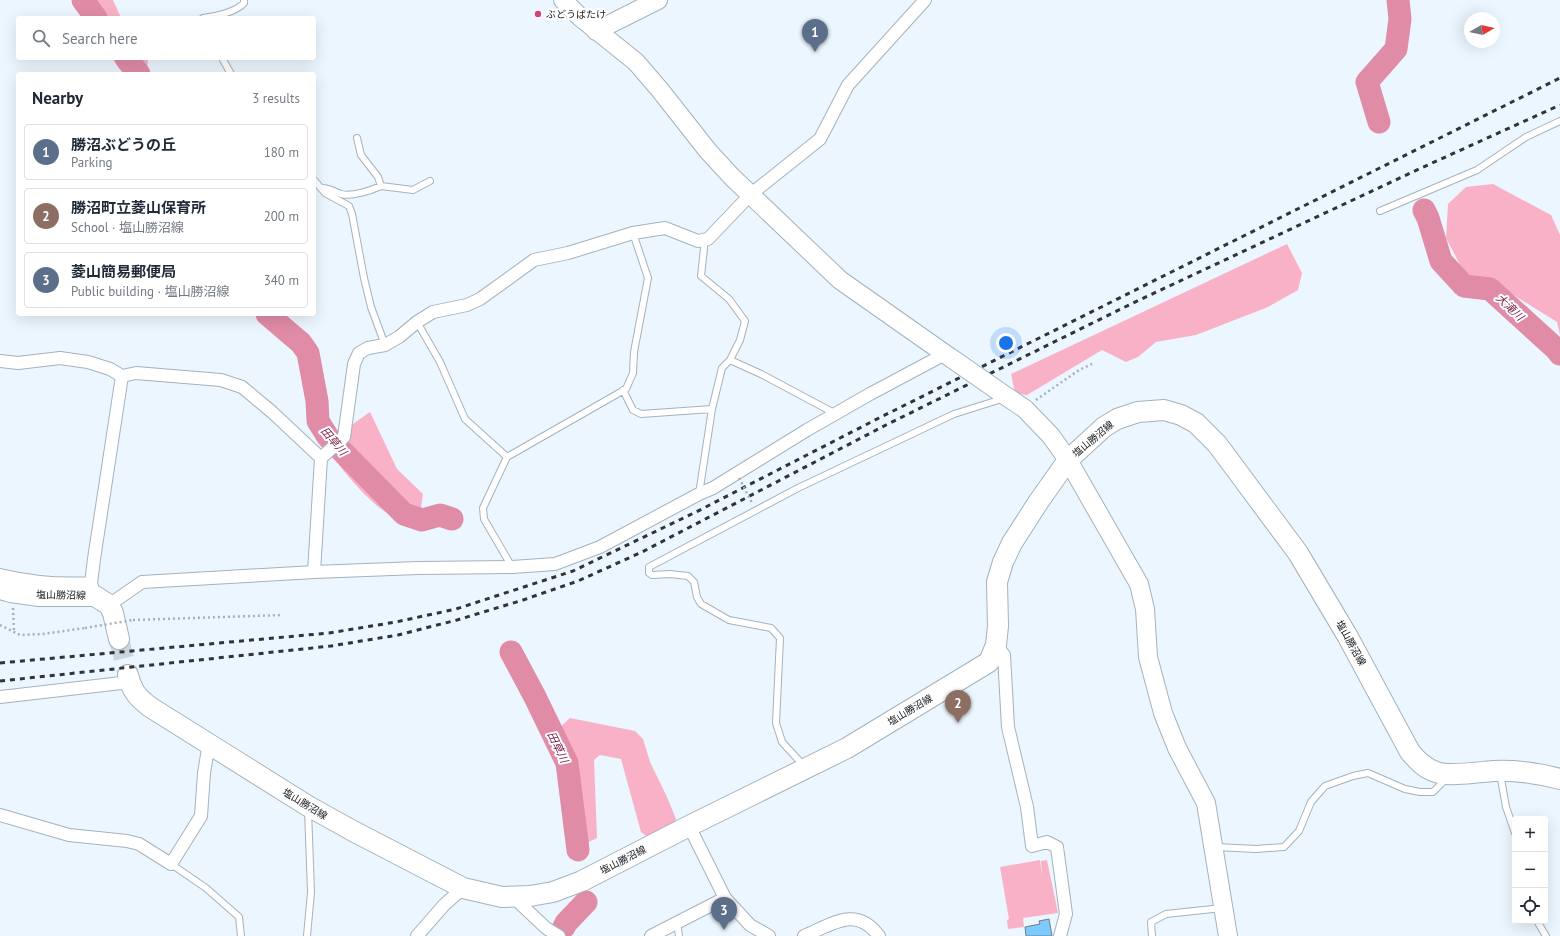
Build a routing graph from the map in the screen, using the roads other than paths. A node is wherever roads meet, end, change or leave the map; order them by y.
1 (244, 0) edge
2 (563, 0) edge
3 (658, 0) edge
4 (925, 0) edge
5 (212, 16) edge
6 (596, 31) junction
7 (223, 60) edge
8 (230, 72) edge
9 (1560, 121) edge
10 (357, 138) dead end
11 (430, 181) dead end
12 (316, 182) edge
13 (381, 186) junction
14 (321, 188) junction
15 (750, 195) junction
16 (1380, 211) dead end
17 (633, 233) junction
18 (705, 239) junction
19 (417, 322) junction
20 (385, 345) junction
21 (948, 356) junction
22 (730, 360) junction
23 (0, 361) edge
24 (122, 376) junction
25 (623, 390) junction
26 (1003, 394) junction
27 (712, 409) junction
28 (836, 414) junction
29 (507, 457) junction
30 (322, 458) junction
31 (1068, 460) junction
32 (699, 494) junction
33 (512, 567) junction
34 (314, 572) junction
35 (0, 575) edge
36 (7, 595) edge
37 (98, 595) junction
38 (119, 639) tunnel mouth
39 (996, 645) junction
40 (129, 679) joint
41 (0, 698) edge
42 (210, 743) junction
43 (806, 768) junction
44 (1499, 771) junction
45 (1450, 774) junction
46 (1560, 778) edge
47 (308, 806) junction
48 (0, 815) edge
49 (1512, 824) edge
50 (689, 826) junction
51 (1214, 847) junction
52 (172, 864) junction
53 (463, 888) junction
54 (514, 897) junction
55 (724, 898) junction
56 (1224, 908) junction
57 (677, 923) junction
58 (1539, 924) edge
59 (241, 936) edge
60 (307, 936) edge
61 (416, 936) edge
62 (559, 936) edge
63 (651, 936) edge
64 (679, 936) edge
65 (769, 936) edge
66 (804, 936) edge
67 (879, 936) edge
68 (1060, 936) edge
69 (1152, 936) edge
70 (1228, 936) edge
71 (1546, 936) edge

1 - 5 lane
2 - 6 street
3 - 6 street
4 - 15 street
6 - 15 street
7 - 8 lane
9 - 16 lane
10 - 13 lane
11 - 13 lane
12 - 14 lane
13 - 14 lane
14 - 20 lane
15 - 18 street
15 - 21 street
17 - 18 street
17 - 19 street
17 - 25 lane
18 - 22 lane
19 - 20 street
19 - 29 lane
20 - 30 street
21 - 26 street, bridge
21 - 28 street
22 - 27 lane
22 - 28 lane
23 - 24 street
24 - 30 street
24 - 37 street
25 - 27 lane
25 - 29 lane
26 - 31 street
26 - 43 lane
27 - 32 lane
28 - 32 street
29 - 33 lane
30 - 34 street
31 - 39 main road, 塩山勝沼線
31 - 45 main road, 塩山勝沼線
31 - 51 street
32 - 33 street
33 - 34 street
34 - 37 street
35 - 37 street
36 - 37 main road, 塩山勝沼線
37 - 38 main road
39 - 43 main road, 塩山勝沼線
39 - 68 street
40 - 41 street
40 - 42 main road, 塩山勝沼線
42 - 47 main road, 塩山勝沼線
42 - 52 street
43 - 50 main road, 塩山勝沼線
44 - 45 main road, 塩山勝沼線
44 - 46 main road, 塩山勝沼線
44 - 49 lane
45 - 51 lane
47 - 53 main road, 塩山勝沼線
47 - 60 lane
48 - 52 street
50 - 54 main road, 塩山勝沼線
50 - 55 street
51 - 56 street
52 - 59 lane
53 - 54 main road, 塩山勝沼線
53 - 61 street
54 - 62 street
55 - 57 street
55 - 65 street
56 - 69 lane
56 - 70 street
57 - 63 street
57 - 64 lane
58 - 71 lane
66 - 67 street

